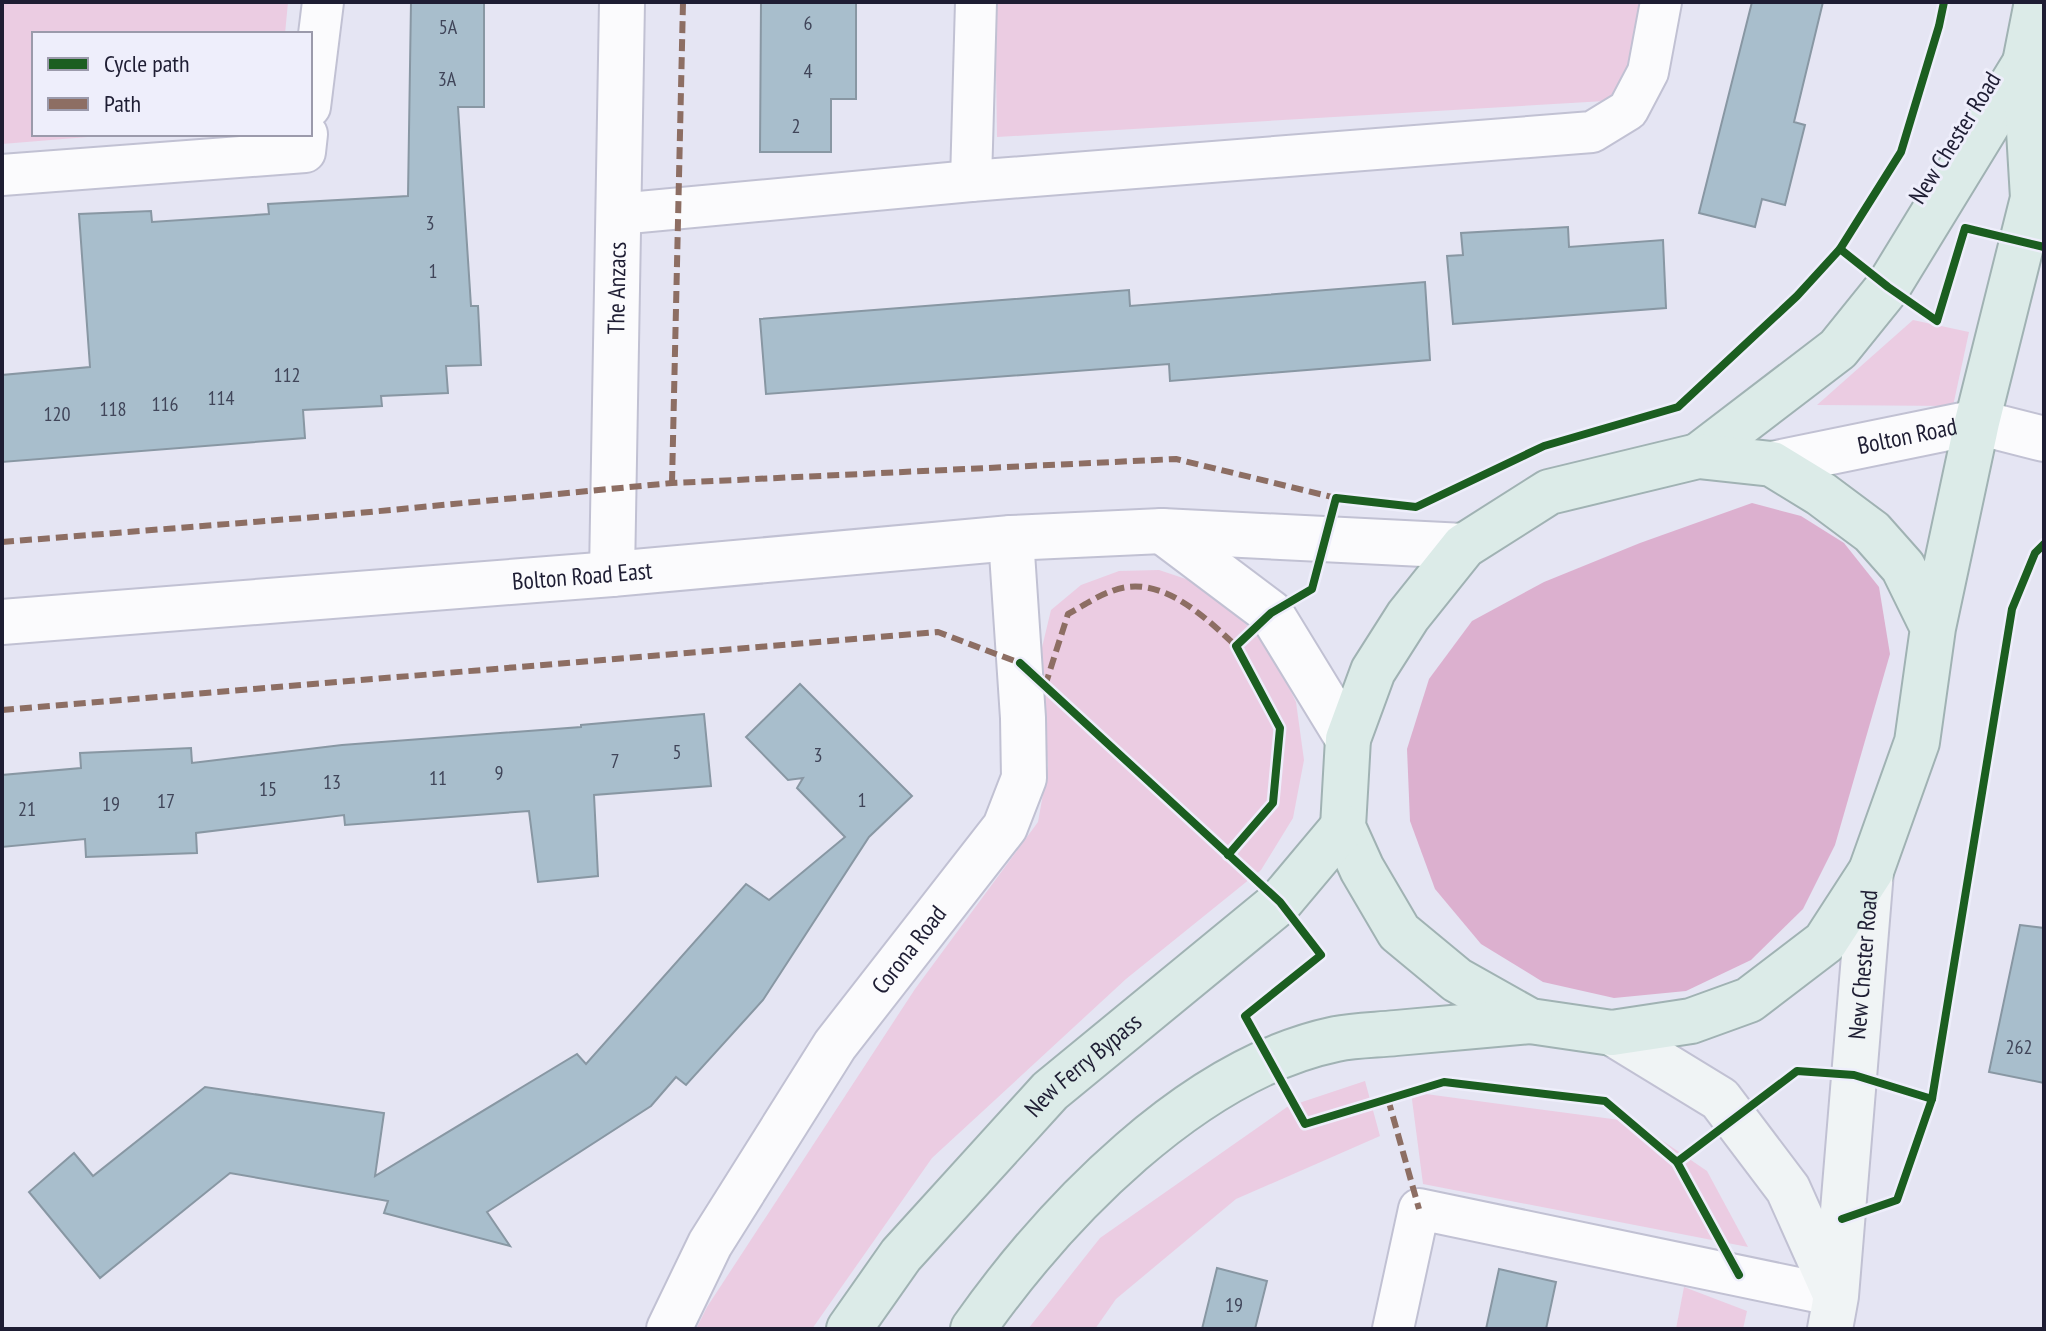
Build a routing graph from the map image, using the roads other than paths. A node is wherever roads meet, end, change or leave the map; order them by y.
1 (323, 2) edge
2 (622, 2) edge
3 (976, 2) edge
4 (1661, 2) edge
5 (2037, 2) edge
6 (2025, 63) junction
7 (312, 91) edge
8 (307, 136) edge
9 (2, 175) edge
10 (971, 181) junction
11 (618, 214) junction
12 (1977, 422) junction
13 (2044, 439) edge
14 (1698, 456) junction
15 (1772, 464) junction
16 (1162, 531) junction
17 (1011, 538) junction
18 (1464, 546) junction
19 (612, 574) junction
20 (2, 622) edge
21 (1933, 628) junction
22 (1348, 739) junction
23 (1343, 827) junction
24 (1871, 871) junction
25 (1530, 1021) junction
26 (1612, 1033) junction
27 (1833, 1312) edge
28 (669, 1329) edge
29 (849, 1329) edge
30 (973, 1329) edge
31 (1393, 1329) edge

1 - 7 lane
2 - 11 street, The Anzacs
3 - 10 lane
4 - 10 lane
5 - 6 highway, New Chester Road
6 - 12 highway, New Chester Road
6 - 14 highway, New Chester Road
8 - 9 lane
10 - 11 lane
11 - 19 street, The Anzacs
12 - 13 street, Bolton Road
12 - 15 street, Bolton Road
12 - 21 highway, New Chester Road
14 - 15 highway
14 - 18 highway
15 - 21 highway
16 - 17 street, Bolton Road East
16 - 18 street, Bolton Road East
16 - 22 street
17 - 19 street, Bolton Road East
17 - 28 street, Corona Road
18 - 22 highway
19 - 20 street, Bolton Road East
21 - 24 highway, New Chester Road
22 - 23 highway
23 - 25 highway
23 - 29 highway, New Ferry Bypass
24 - 26 highway, New Chester Road
24 - 27 main road, New Chester Road
25 - 26 highway, New Chester Road
25 - 30 highway
26 - 27 main road
27 - 31 lane

